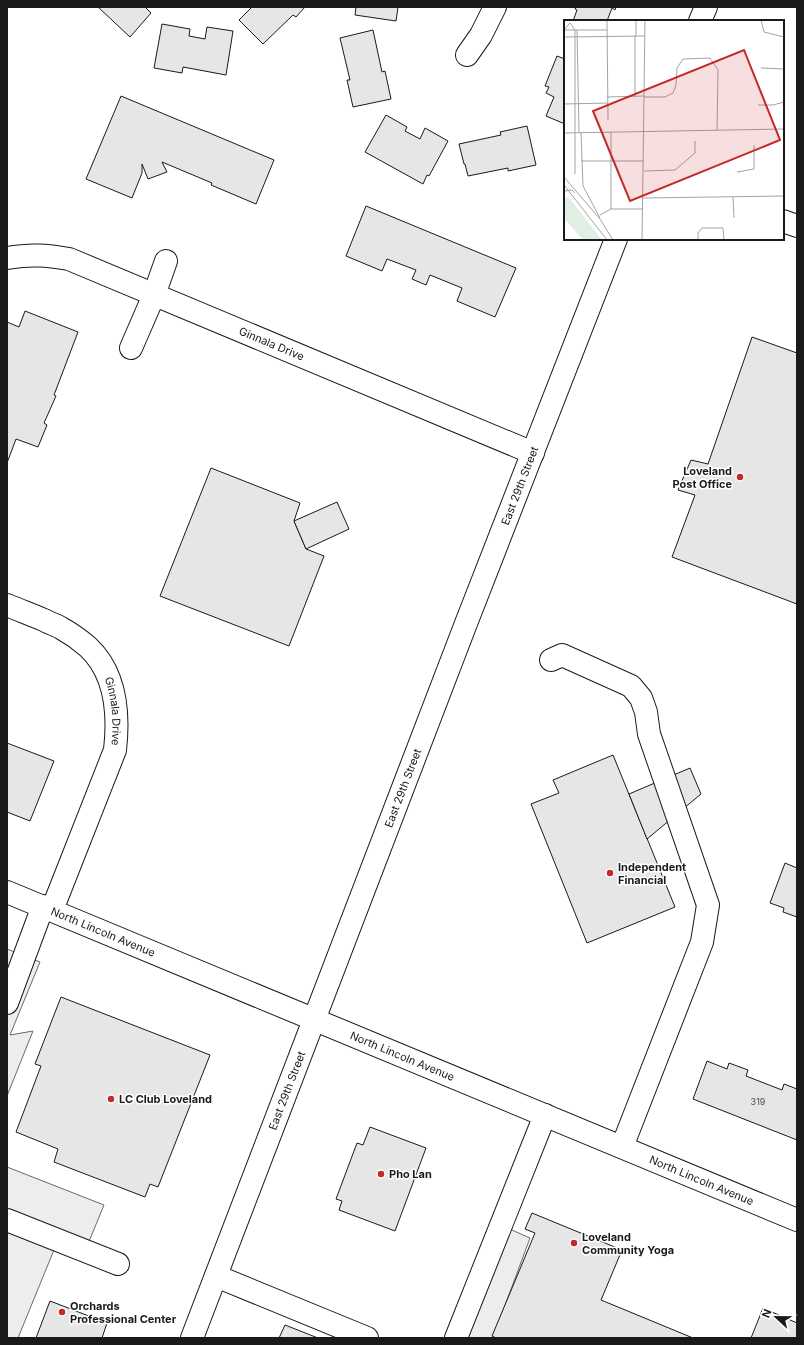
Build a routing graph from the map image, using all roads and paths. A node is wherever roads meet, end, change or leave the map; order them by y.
1 (494, 7) edge
2 (706, 7) edge
3 (700, 20) edge
4 (467, 55) dead end
5 (784, 221) edge
6 (797, 226) edge
7 (616, 240) edge
8 (7, 258) edge
9 (166, 261) dead end
10 (154, 295) junction
11 (131, 348) dead end
12 (532, 453) junction
13 (7, 605) edge
14 (551, 660) dead end
15 (7, 892) edge
16 (47, 908) junction
17 (12, 976) edge
18 (7, 1002) edge
19 (314, 1019) junction
20 (545, 1115) junction
21 (622, 1147) junction
22 (7, 1220) edge
23 (797, 1220) edge
24 (118, 1264) dead end
25 (216, 1276) junction
26 (192, 1338) edge
27 (367, 1338) edge
28 (456, 1338) edge

1 - 4 street
2 - 3 street
5 - 6 street
7 - 12 street, East 29th Street
8 - 10 street, Ginnala Drive
9 - 10 street
10 - 11 street
10 - 12 street, Ginnala Drive
12 - 19 street, East 29th Street
13 - 16 street, Ginnala Drive
14 - 21 street
15 - 16 street, North Lincoln Avenue
16 - 17 street, Ginnala Drive
16 - 19 street, North Lincoln Avenue
17 - 18 street, Ginnala Drive
19 - 20 street, North Lincoln Avenue
19 - 25 street, East 29th Street
20 - 21 street, North Lincoln Avenue
20 - 28 street
21 - 23 street, North Lincoln Avenue
22 - 24 street
25 - 26 street, East 29th Street
25 - 27 street

